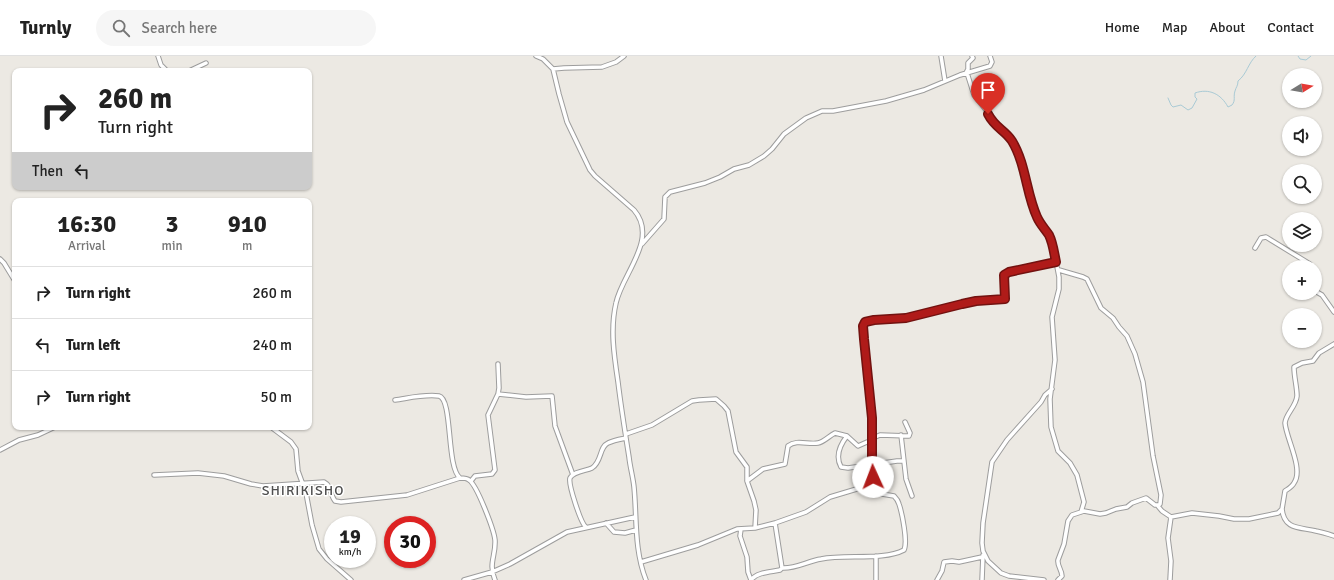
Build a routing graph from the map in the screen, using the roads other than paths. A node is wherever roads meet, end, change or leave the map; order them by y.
1 (158, 56) edge
2 (536, 56) edge
3 (624, 56) edge
4 (941, 56) edge
5 (972, 56) edge
6 (990, 56) edge
7 (206, 63) dead end
8 (163, 68) edge
9 (195, 68) edge
10 (553, 69) junction
11 (967, 73) junction
12 (945, 81) junction
13 (642, 244) junction
14 (1255, 248) dead end
15 (0, 259) edge
16 (1304, 260) edge
17 (1056, 262) junction
18 (1059, 270) junction
19 (12, 276) edge
20 (1322, 295) edge
21 (1334, 312) edge
22 (1334, 344) edge
23 (498, 364) dead end
24 (1052, 389) junction
25 (498, 394) junction
26 (395, 400) dead end
27 (905, 422) dead end
28 (49, 430) edge
29 (276, 430) edge
30 (626, 436) junction
31 (846, 436) junction
32 (901, 436) junction
33 (873, 440) junction
34 (0, 450) edge
35 (904, 461) junction
36 (872, 464) junction
37 (154, 475) dead end
38 (573, 475) junction
39 (460, 478) junction
40 (471, 481) junction
41 (747, 481) junction
42 (303, 483) junction
43 (870, 485) junction
44 (912, 496) dead end
45 (1157, 505) junction
46 (1282, 509) junction
47 (1081, 512) junction
48 (1171, 517) junction
49 (635, 518) junction
50 (606, 523) junction
51 (776, 523) junction
52 (586, 527) junction
53 (755, 528) junction
54 (741, 529) junction
55 (636, 530) junction
56 (1334, 536) edge
57 (983, 551) junction
58 (876, 556) junction
59 (982, 557) junction
60 (641, 562) junction
61 (782, 568) junction
62 (492, 572) junction
63 (351, 580) edge
64 (464, 580) edge
65 (495, 580) edge
66 (646, 580) edge
67 (751, 580) edge
68 (876, 580) edge
69 (937, 580) edge
70 (982, 580) edge
71 (1044, 580) edge
72 (1058, 580) edge
73 (1170, 580) edge

1 - 8 street
2 - 10 street
3 - 10 street
4 - 12 street
5 - 11 street
6 - 11 street
7 - 9 street
10 - 13 street
11 - 12 street
11 - 17 street
12 - 13 street
13 - 30 street
14 - 16 street
15 - 19 street
17 - 18 street
17 - 33 street
18 - 24 street
18 - 45 street
20 - 21 street
22 - 46 street
23 - 25 street
24 - 47 street
24 - 57 street
25 - 38 street
25 - 40 street
26 - 39 street
27 - 32 street
28 - 34 street
29 - 42 street
30 - 38 street
30 - 41 street
30 - 49 street
31 - 33 street
31 - 36 street
31 - 41 street
32 - 33 street
32 - 35 street
33 - 36 street
35 - 36 street
35 - 44 street
36 - 43 street
37 - 42 street
38 - 52 street
39 - 40 street
39 - 42 street
40 - 62 street
41 - 53 street
42 - 63 street
43 - 51 street
43 - 58 street
45 - 47 street
45 - 48 street
46 - 48 street
46 - 56 street
47 - 72 street
48 - 73 street
49 - 50 street
49 - 55 street
50 - 52 street
50 - 55 street
51 - 53 street
51 - 61 street
52 - 62 street
53 - 54 street
54 - 60 street
54 - 67 street
55 - 60 street
57 - 59 street
57 - 71 street
58 - 61 street
58 - 68 street
59 - 69 street
59 - 70 street
60 - 66 street
61 - 67 street
62 - 64 street
62 - 65 street

